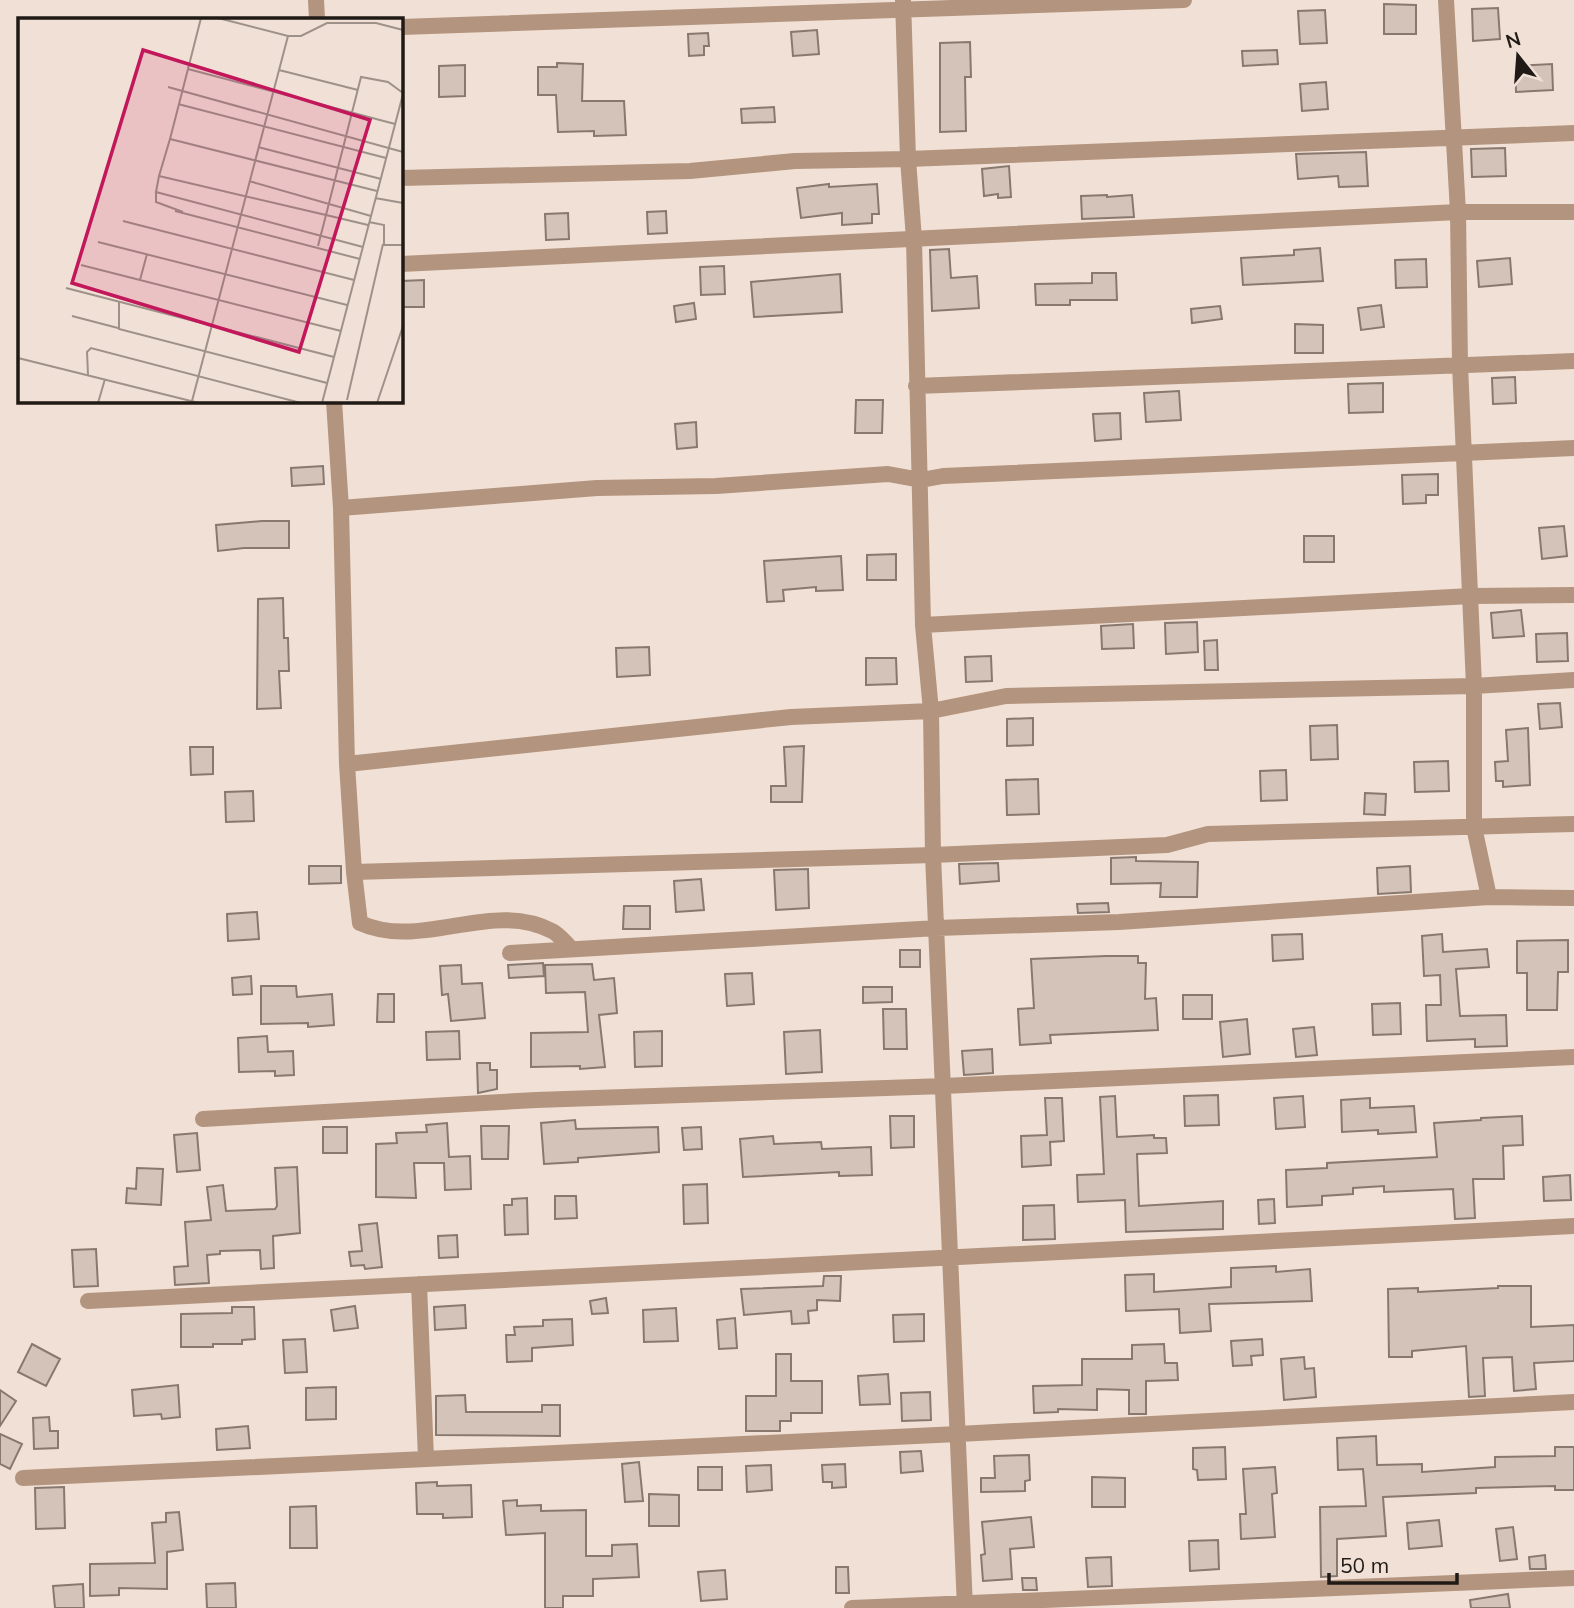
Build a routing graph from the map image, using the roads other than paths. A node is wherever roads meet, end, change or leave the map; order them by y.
1 (316, 0) edge
2 (1184, 0) edge
3 (1447, 0) edge
4 (904, 4) edge
5 (317, 18) edge
6 (402, 27) edge
7 (1574, 134) edge
8 (1454, 138) junction
9 (908, 159) junction
10 (402, 178) edge
11 (1458, 212) junction
12 (1574, 212) edge
13 (914, 239) junction
14 (402, 264) edge
15 (1574, 361) edge
16 (1460, 365) junction
17 (916, 386) junction
18 (334, 402) edge
19 (1574, 448) edge
20 (1464, 453) junction
21 (921, 480) junction
22 (341, 508) junction
23 (1574, 595) edge
24 (1471, 596) junction
25 (923, 625) junction
26 (1574, 680) edge
27 (1474, 686) junction
28 (931, 711) junction
29 (347, 764) junction
30 (1574, 824) edge
31 (1475, 827) junction
32 (933, 855) junction
33 (354, 872) junction
34 (1489, 897) junction
35 (1574, 898) edge
36 (937, 928) junction
37 (572, 949) junction
38 (510, 953) dead end
39 (1574, 1057) edge
40 (944, 1086) junction
41 (203, 1119) dead end
42 (1574, 1226) edge
43 (951, 1257) junction
44 (419, 1284) junction
45 (88, 1301) dead end
46 (1574, 1402) edge
47 (958, 1434) junction
48 (426, 1459) junction
49 (23, 1478) dead end
50 (1574, 1578) edge
51 (965, 1606) edge
52 (852, 1608) edge

1 - 5 street
2 - 4 street
3 - 8 street
4 - 6 street
4 - 9 street
7 - 8 street
8 - 9 street
8 - 11 street
9 - 10 street
9 - 13 street
11 - 12 street
11 - 13 street
11 - 16 street
13 - 14 street
13 - 17 street
15 - 16 street
16 - 17 street
16 - 20 street
17 - 21 street
18 - 22 street
19 - 20 street
20 - 21 street
20 - 24 street
21 - 22 street
21 - 25 street
22 - 29 street
23 - 24 street
24 - 25 street
24 - 27 street
25 - 28 street
26 - 27 street
27 - 28 street
27 - 31 street
28 - 29 street
28 - 32 street
29 - 33 street
30 - 31 street
31 - 32 street
31 - 34 street
32 - 33 street
32 - 36 street
33 - 37 street
34 - 35 street
34 - 36 street
36 - 37 street
36 - 40 street
37 - 38 street
39 - 40 street
40 - 41 street
40 - 43 street
42 - 43 street
43 - 44 street
43 - 47 street
44 - 45 street
44 - 48 street
46 - 47 street
47 - 48 street
47 - 51 street
48 - 49 street
50 - 51 street
51 - 52 street

